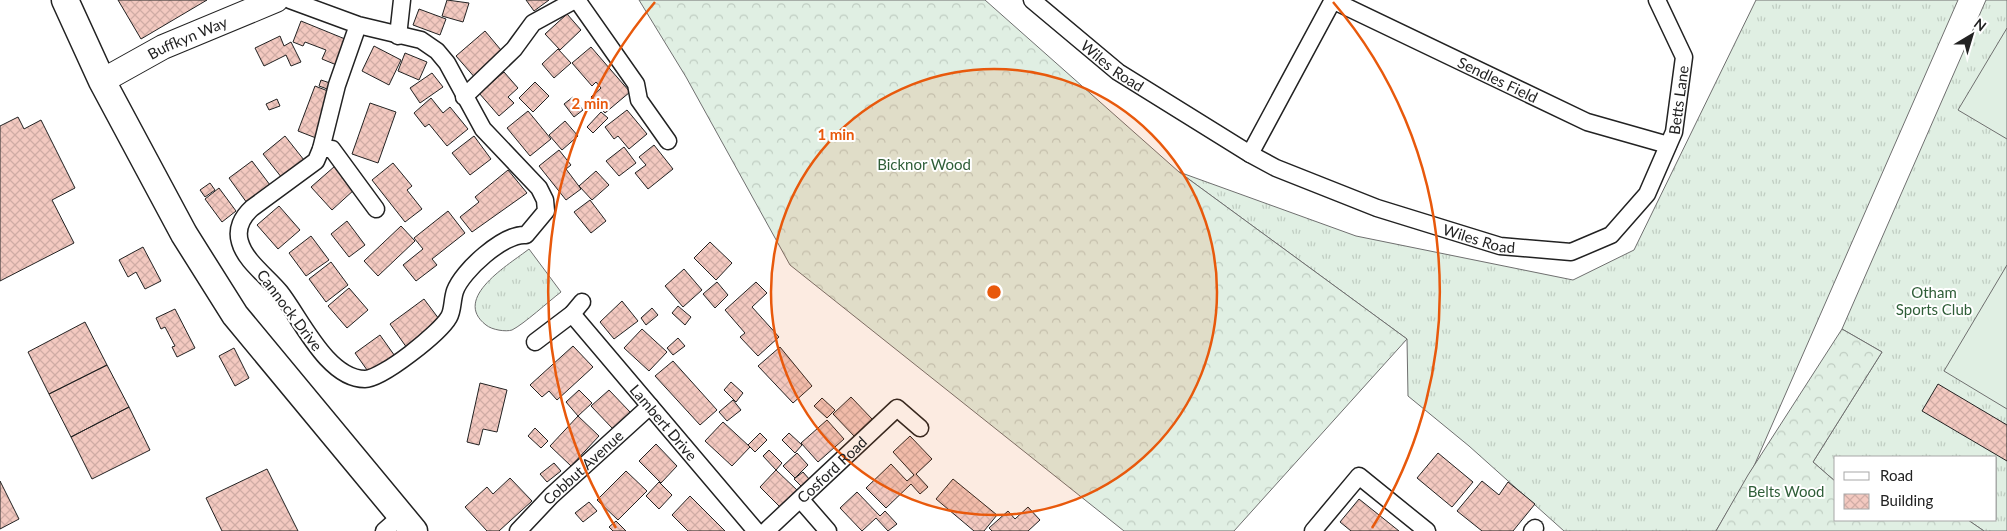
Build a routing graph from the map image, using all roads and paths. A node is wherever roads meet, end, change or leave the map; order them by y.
1 (66, 0) edge
2 (276, 0) edge
3 (290, 0) edge
4 (402, 0) edge
5 (576, 0) edge
6 (1032, 0) edge
7 (1332, 0) edge
8 (1657, 0) edge
9 (358, 25) junction
10 (398, 36) junction
11 (102, 81) junction
12 (464, 97) junction
13 (668, 141) dead end
14 (1668, 146) junction
15 (322, 149) junction
16 (1250, 154) junction
17 (376, 209) dead end
18 (535, 342) dead end
19 (650, 406) junction
20 (920, 428) dead end
21 (801, 500) junction
22 (400, 526) edge
23 (518, 531) edge
24 (756, 531) edge
25 (766, 531) edge
26 (828, 531) edge
27 (1313, 531) edge
28 (1427, 531) edge

1 - 11 main road
2 - 11 street, Buffkyn Way
3 - 9 street
4 - 10 street
5 - 12 street
5 - 13 street
6 - 16 street, Wiles Road
7 - 14 street, Sendles Field
7 - 16 street
8 - 14 street, Betts Lane
9 - 10 street, Cannock Drive
9 - 15 street, Cannock Drive
10 - 12 street, Cannock Drive
11 - 22 main road
12 - 15 street, Cannock Drive
14 - 16 street, Wiles Road
15 - 17 street
18 - 19 street, Lambert Drive
19 - 23 street, Cobbut Avenue
19 - 24 street, Lambert Drive
20 - 21 street, Cosford Road
21 - 25 street, Cosford Road
21 - 26 street
27 - 28 street

